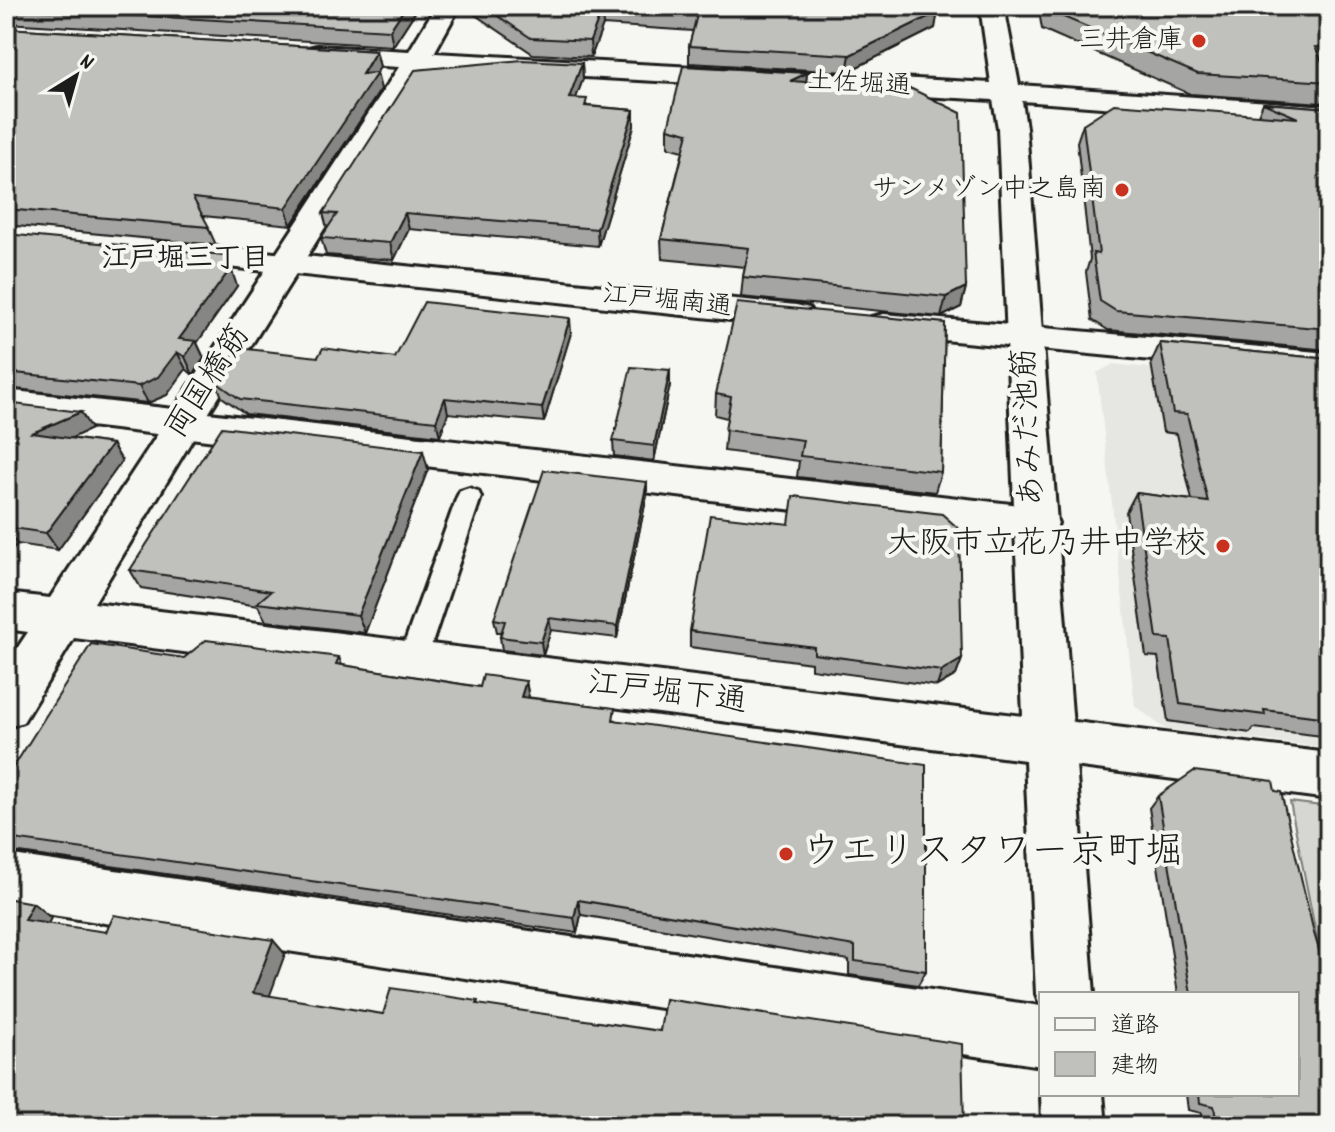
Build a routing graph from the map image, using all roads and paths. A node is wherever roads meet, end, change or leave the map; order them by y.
1 (448, 6) edge
2 (992, 6) edge
3 (334, 30) edge
4 (424, 48) junction
5 (298, 53) edge
6 (1004, 80) junction
7 (1329, 89) edge
8 (1329, 115) edge
9 (133, 249) edge
10 (287, 264) junction
11 (1026, 337) junction
12 (1329, 365) edge
13 (6, 403) edge
14 (184, 421) junction
15 (469, 497) dead end
16 (1037, 523) junction
17 (6, 611) edge
18 (62, 619) junction
19 (411, 664) junction
20 (6, 707) edge
21 (1050, 741) junction
22 (1329, 776) edge
23 (6, 881) edge
24 (1065, 992) edge
25 (1039, 1036) edge
26 (1072, 1096) edge
27 (1074, 1126) edge

1 - 4 street, 両国橋筋
2 - 6 street, あみだ池筋
3 - 4 street, 土佐堀通
4 - 5 street, 土佐堀通
4 - 6 street, 土佐堀通
4 - 10 street, 両国橋筋
6 - 7 street, 土佐堀通
6 - 8 street, 土佐堀通
6 - 11 street, あみだ池筋
9 - 10 street, 江戸堀南通
10 - 11 street, 江戸堀南通
10 - 14 street, 両国橋筋
11 - 12 street, 江戸堀南通
11 - 16 street, あみだ池筋
13 - 14 street
14 - 16 street
14 - 18 street, 両国橋筋
15 - 19 lane
16 - 21 street, あみだ池筋
17 - 18 street, 江戸堀下通
18 - 19 street, 江戸堀下通
18 - 20 street, 両国橋筋
19 - 21 street, 江戸堀下通
21 - 22 street, 江戸堀下通
21 - 24 street, あみだ池筋
23 - 25 street
26 - 27 street

